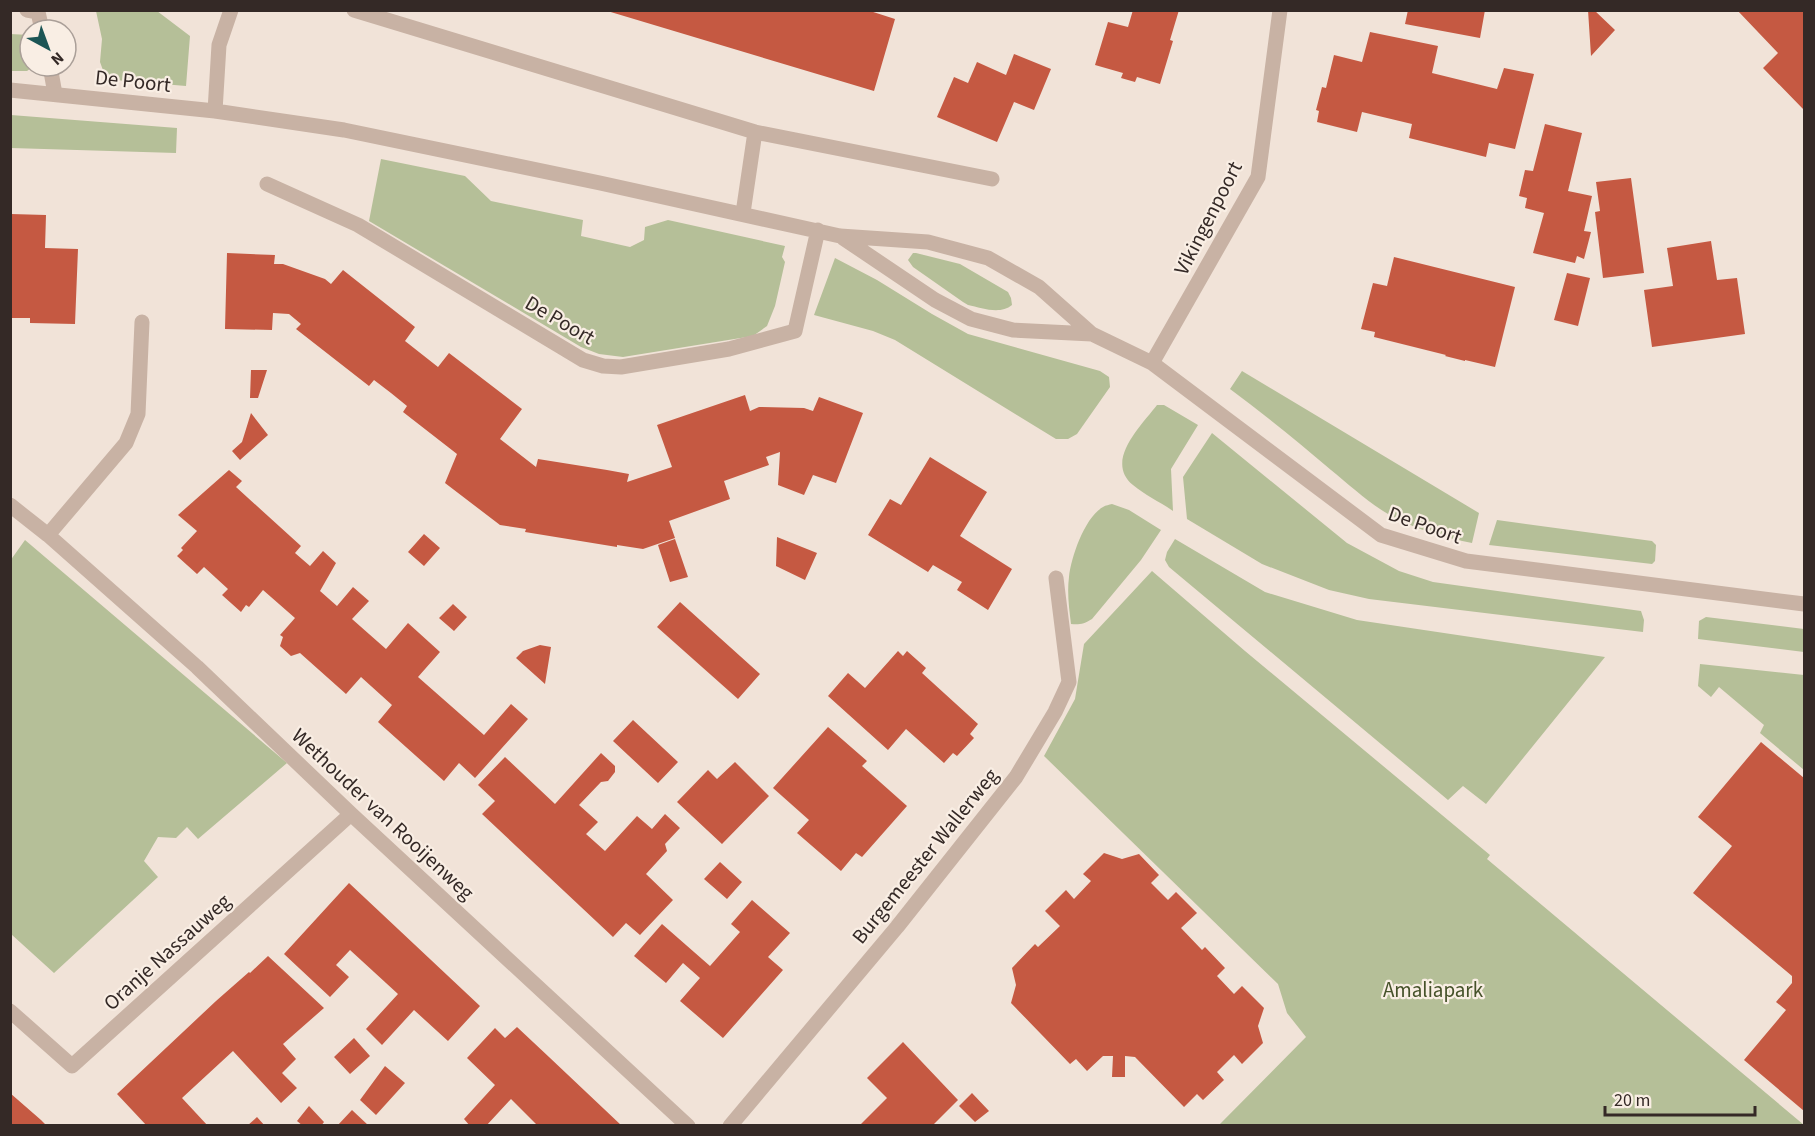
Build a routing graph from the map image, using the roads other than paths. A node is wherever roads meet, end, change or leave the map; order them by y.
1 (231, 10) edge
2 (354, 10) edge
3 (1280, 10) edge
4 (53, 78) edge
5 (10, 90) edge
6 (56, 94) junction
7 (215, 111) junction
8 (755, 132) junction
9 (992, 179) dead end
10 (267, 184) dead end
11 (742, 213) junction
12 (818, 230) junction
13 (840, 236) junction
14 (142, 322) dead end
15 (1092, 334) junction
16 (1152, 363) junction
17 (10, 505) edge
18 (48, 536) junction
19 (1056, 578) dead end
20 (1804, 604) edge
21 (351, 814) junction
22 (10, 1011) edge
23 (688, 1125) edge
24 (730, 1125) edge

1 - 7 street
2 - 8 street
3 - 16 street, Vikingenpoort
4 - 6 street
5 - 6 street, De Poort
6 - 7 street, De Poort
7 - 11 street, De Poort
8 - 9 street
8 - 11 street
10 - 12 street, De Poort
11 - 12 street, De Poort
12 - 13 street, De Poort
13 - 15 street, De Poort
13 - 15 street, De Poort
14 - 18 street
15 - 16 street, De Poort
16 - 20 street, De Poort
17 - 18 street, Wethouder van Rooijenweg
18 - 21 street, Wethouder van Rooijenweg
19 - 24 street, Burgemeester Wallerweg
21 - 22 street, Oranje Nassauweg
21 - 23 street, Wethouder van Rooijenweg

